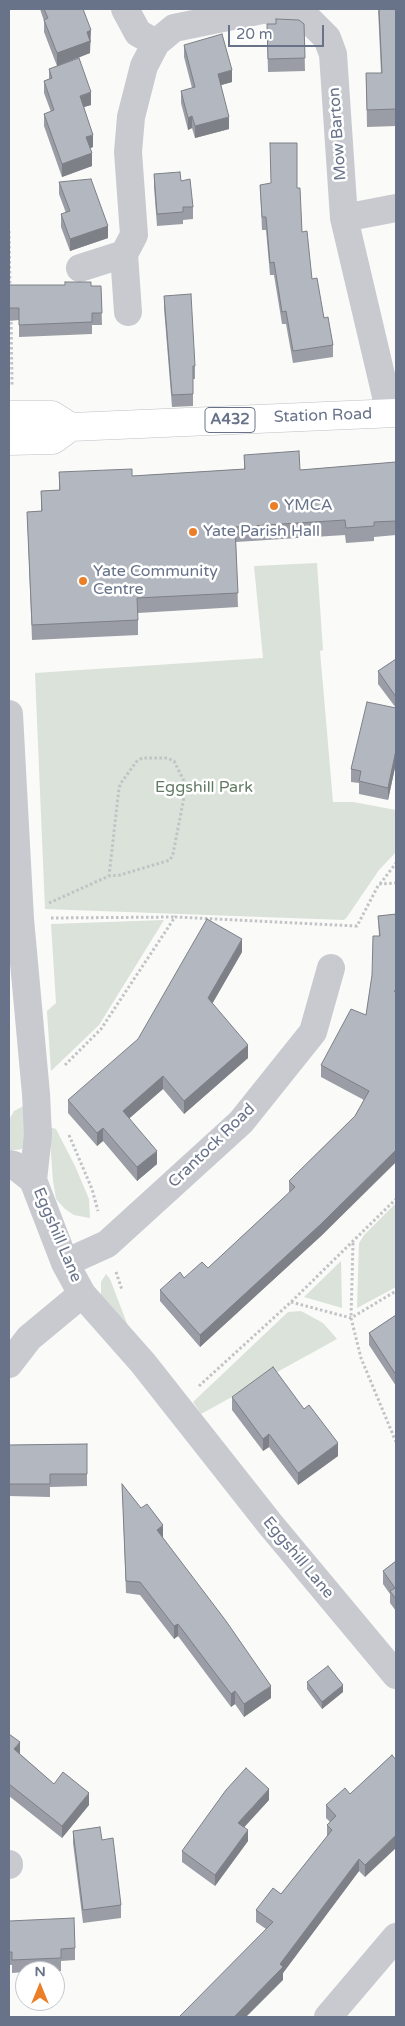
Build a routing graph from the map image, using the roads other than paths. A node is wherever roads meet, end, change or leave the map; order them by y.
1 (125, 9) edge
2 (311, 14) edge
3 (156, 43) junction
4 (396, 208) edge
5 (344, 218) junction
6 (124, 254) junction
7 (80, 268) dead end
8 (128, 312) dead end
9 (393, 413) edge
10 (10, 423) edge
11 (9, 714) edge
12 (331, 968) dead end
13 (17, 979) edge
14 (9, 1164) edge
15 (33, 1180) junction
16 (65, 1263) junction
17 (82, 1294) junction
18 (9, 1364) edge
19 (396, 1675) edge
20 (396, 1937) edge
21 (328, 2017) edge

1 - 3 street
2 - 3 street, Mow Barton
2 - 5 street, Mow Barton
3 - 6 street, Mow Barton
4 - 5 street
5 - 9 street, Mow Barton
6 - 7 street
6 - 8 street
9 - 10 main road, Station Road / A432
11 - 13 street, Eggshill Lane
12 - 16 street, Crantock Road
13 - 15 street, Eggshill Lane
14 - 15 street
15 - 16 street, Eggshill Lane
16 - 17 street, Eggshill Lane
17 - 18 street
17 - 19 street, Eggshill Lane
20 - 21 street

